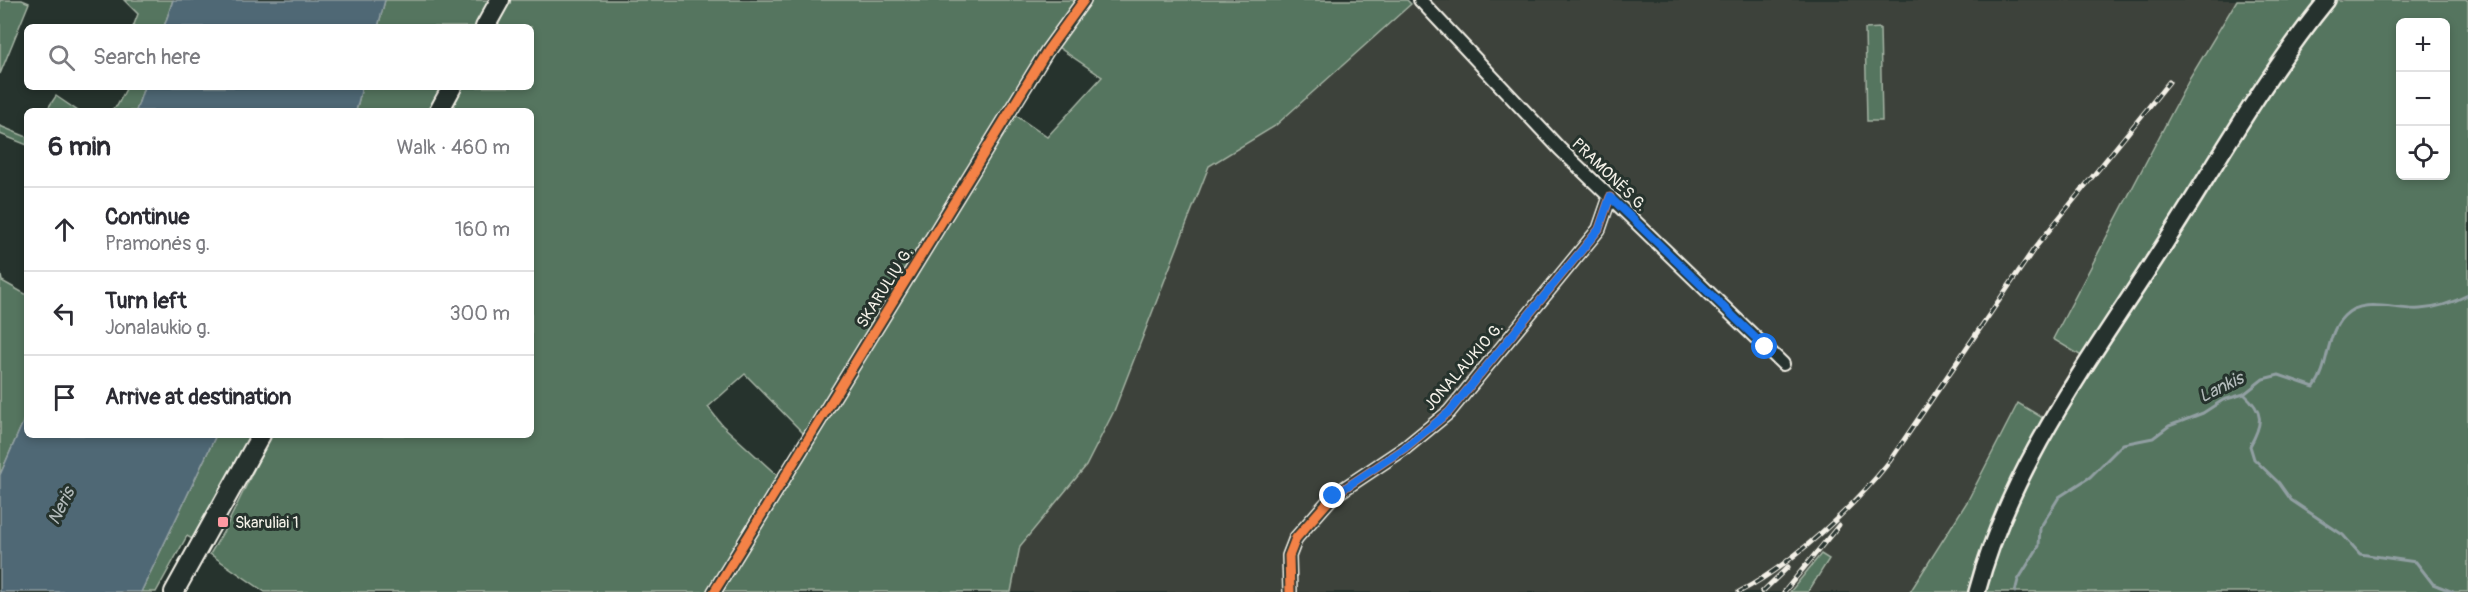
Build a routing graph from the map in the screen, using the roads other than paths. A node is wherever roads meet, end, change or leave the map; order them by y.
1 (500, 0) edge
2 (1084, 0) edge
3 (1420, 0) edge
4 (2327, 0) edge
5 (487, 24) edge
6 (450, 90) edge
7 (441, 108) edge
8 (1610, 197) junction
9 (1783, 364) dead end
10 (259, 438) edge
11 (174, 592) edge
12 (714, 592) edge
13 (1290, 592) edge
14 (1977, 592) edge

1 - 5 highway
2 - 12 street, SKARULIŲ G.
3 - 8 street, PRAMONĖS G.
4 - 14 main road
6 - 7 highway
8 - 9 street, PRAMONĖS G.
8 - 13 street, JONALAUKIO G.
10 - 11 highway

